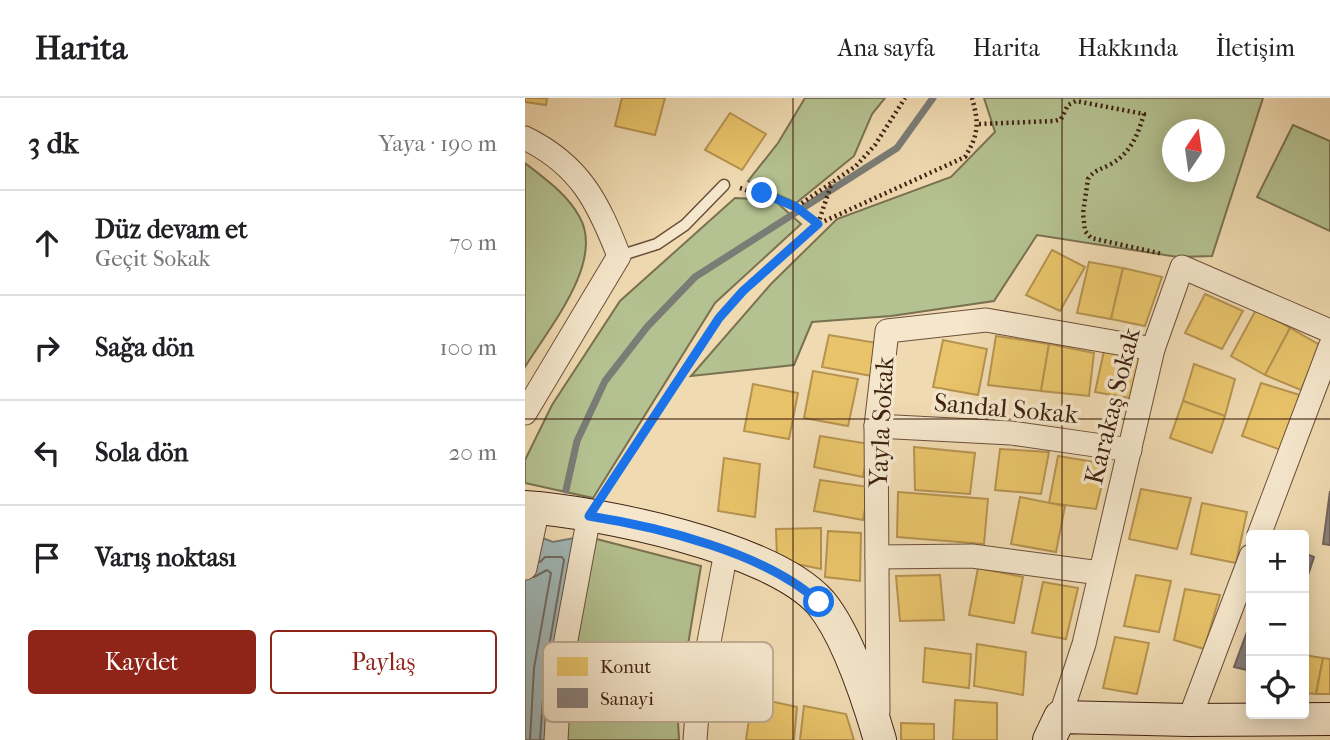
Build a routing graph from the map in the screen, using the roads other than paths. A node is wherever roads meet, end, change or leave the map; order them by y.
1 (525, 138) edge
2 (724, 185) road end
3 (619, 256) junction
4 (1330, 331) edge
5 (1330, 346) edge
6 (1153, 349) junction
7 (525, 413) edge
8 (876, 426) junction
9 (1130, 450) junction
10 (531, 508) edge
11 (589, 516) junction
12 (1261, 530) edge
13 (726, 552) junction
14 (877, 557) junction
15 (525, 568) edge
16 (1246, 569) edge
17 (1100, 573) junction
18 (566, 642) edge
19 (709, 642) edge
20 (1330, 719) edge
21 (1189, 720) junction
22 (557, 722) edge
23 (696, 722) edge
24 (1055, 729) edge
25 (879, 736) edge
26 (556, 740) edge
27 (695, 740) edge

1 - 3 street
2 - 3 lane
3 - 7 street
4 - 6 street, Karakaş Sokak
5 - 12 street
6 - 8 street, Yayla Sokak
6 - 9 street, Karakaş Sokak
8 - 9 street, Sandal Sokak
8 - 14 street, Yayla Sokak
9 - 17 street, Karakaş Sokak
10 - 11 street
10 - 15 street
11 - 13 street
11 - 18 street
13 - 19 street
13 - 25 street
14 - 17 street
14 - 25 street, Yayla Sokak
16 - 21 street
17 - 24 street, Karakaş Sokak
20 - 21 street
21 - 24 street
22 - 26 street
23 - 27 street

